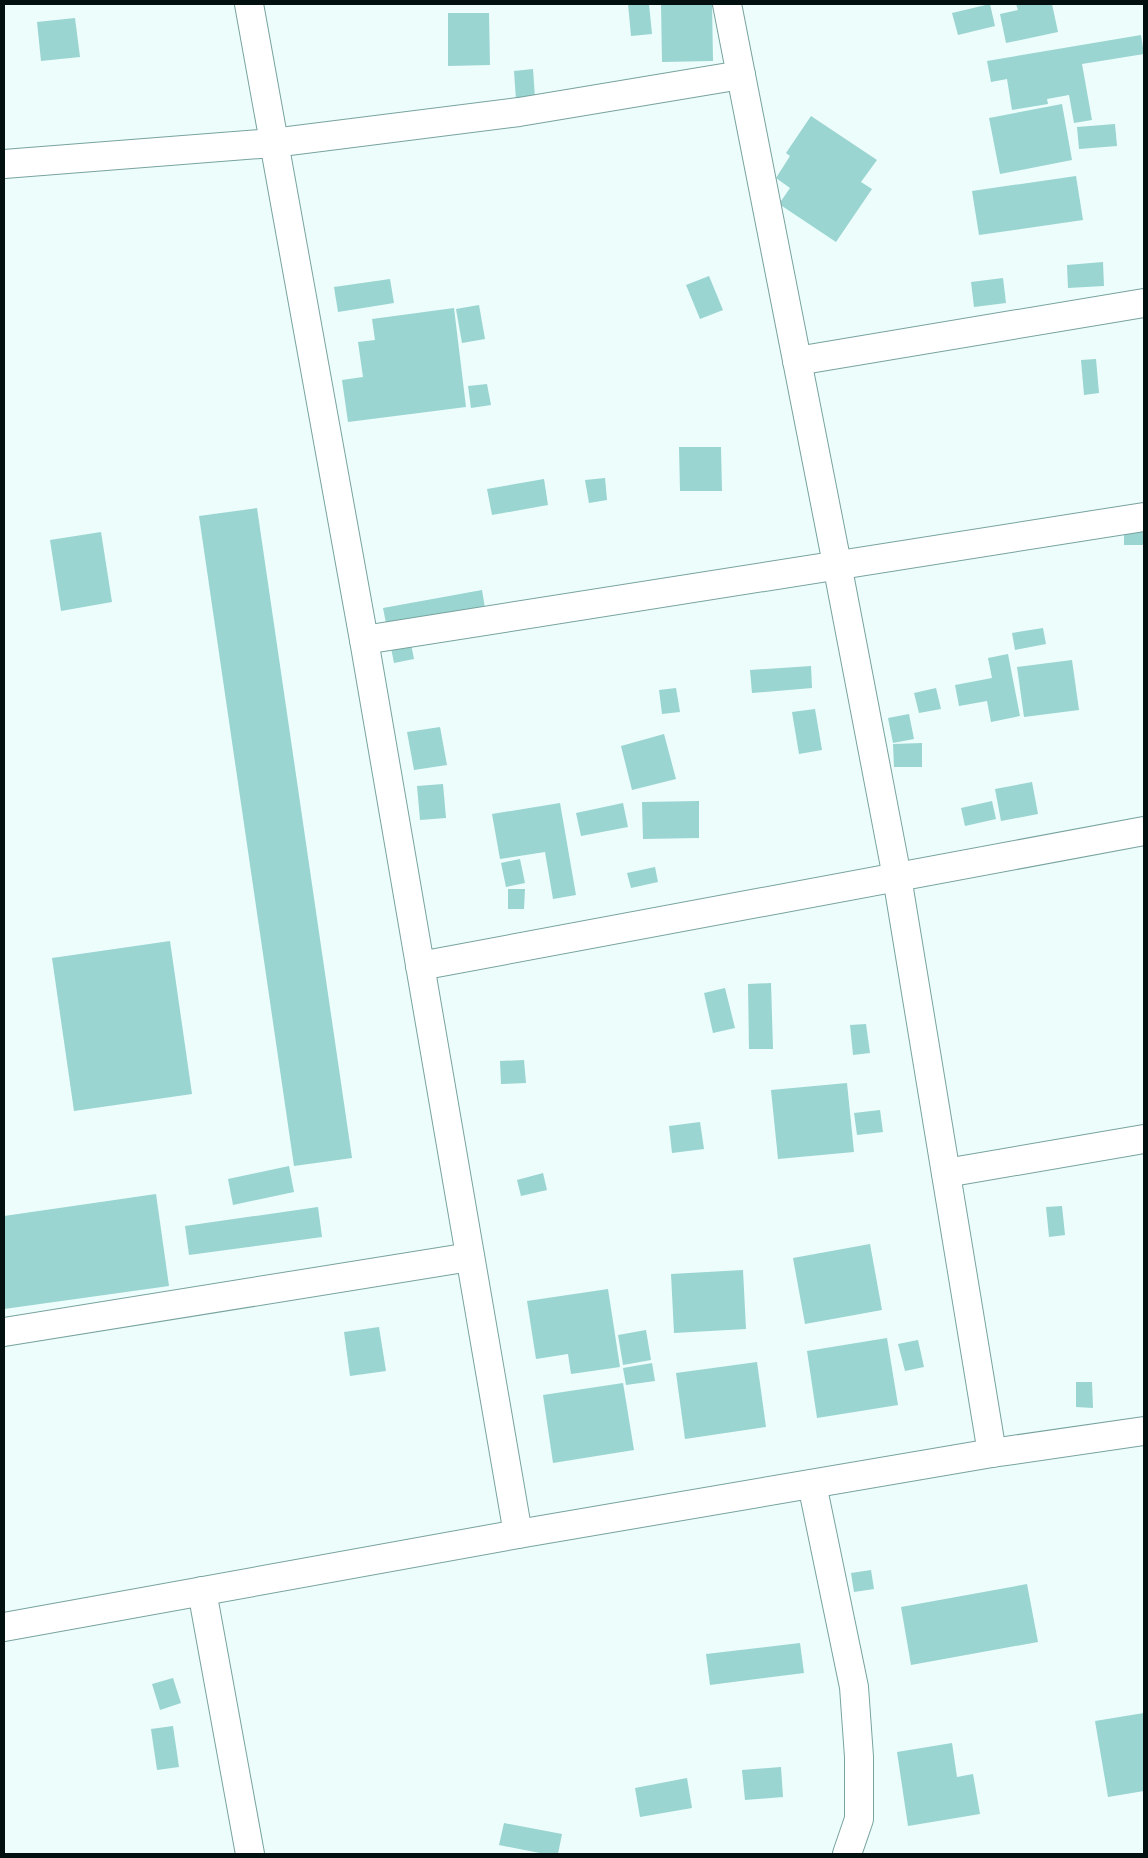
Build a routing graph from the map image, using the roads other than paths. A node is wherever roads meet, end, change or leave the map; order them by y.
1 (249, 4) edge
2 (727, 4) edge
3 (741, 75) junction
4 (273, 143) junction
5 (4, 164) edge
6 (1144, 303) edge
7 (797, 361) junction
8 (1144, 517) edge
9 (837, 564) junction
10 (364, 640) junction
11 (1144, 831) edge
12 (897, 877) junction
13 (420, 966) junction
14 (1144, 1139) edge
15 (946, 1173) junction
16 (470, 1257) junction
17 (4, 1332) edge
18 (1144, 1432) edge
19 (992, 1453) junction
20 (812, 1484) junction
21 (518, 1534) junction
22 (202, 1591) junction
23 (4, 1627) edge
24 (250, 1854) edge
25 (847, 1854) edge

1 - 4 street
2 - 3 street
3 - 4 street
3 - 7 street
4 - 5 street
4 - 10 street
6 - 7 street
7 - 9 street
8 - 9 street
9 - 10 street
9 - 12 street
10 - 13 street
11 - 12 street
12 - 13 street
12 - 15 street
13 - 16 street
14 - 15 street
15 - 19 street
16 - 17 street
16 - 21 street
18 - 19 street
19 - 20 street
20 - 21 street
20 - 25 street
21 - 22 street
22 - 23 street
22 - 24 street

